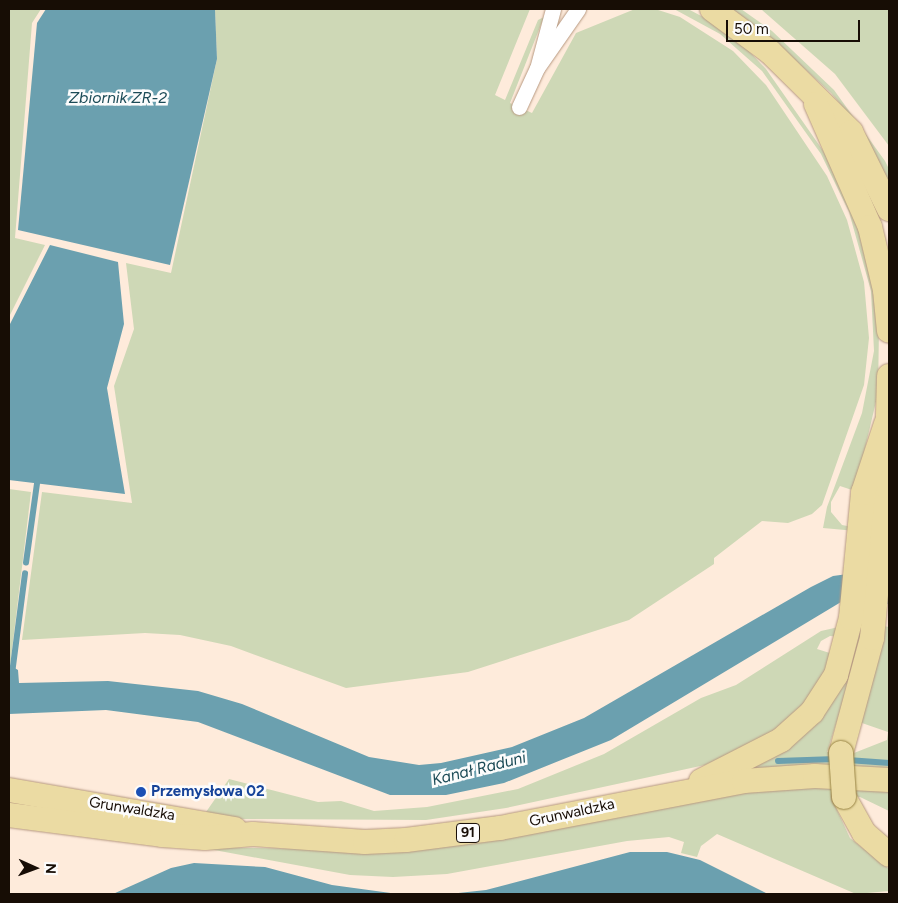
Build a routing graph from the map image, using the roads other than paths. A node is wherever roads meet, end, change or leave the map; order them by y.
1 (553, 9) edge
2 (578, 9) edge
3 (712, 9) edge
4 (537, 68) junction
5 (814, 97) junction
6 (518, 107) dead end
7 (889, 209) edge
8 (889, 331) edge
9 (889, 376) edge
10 (886, 424) junction
11 (889, 780) edge
12 (9, 790) edge
13 (679, 791) junction
14 (9, 815) edge
15 (254, 834) junction
16 (889, 855) edge

1 - 4 street
2 - 4 street
3 - 5 main road
4 - 6 street
5 - 7 main road
5 - 8 main road
9 - 10 main road
10 - 13 main road
10 - 16 main road, bridge
11 - 13 main road, Grunwaldzka / 91
12 - 15 main road, Grunwaldzka / 91
13 - 15 main road, Grunwaldzka / 91
14 - 15 main road, Grunwaldzka / 91

